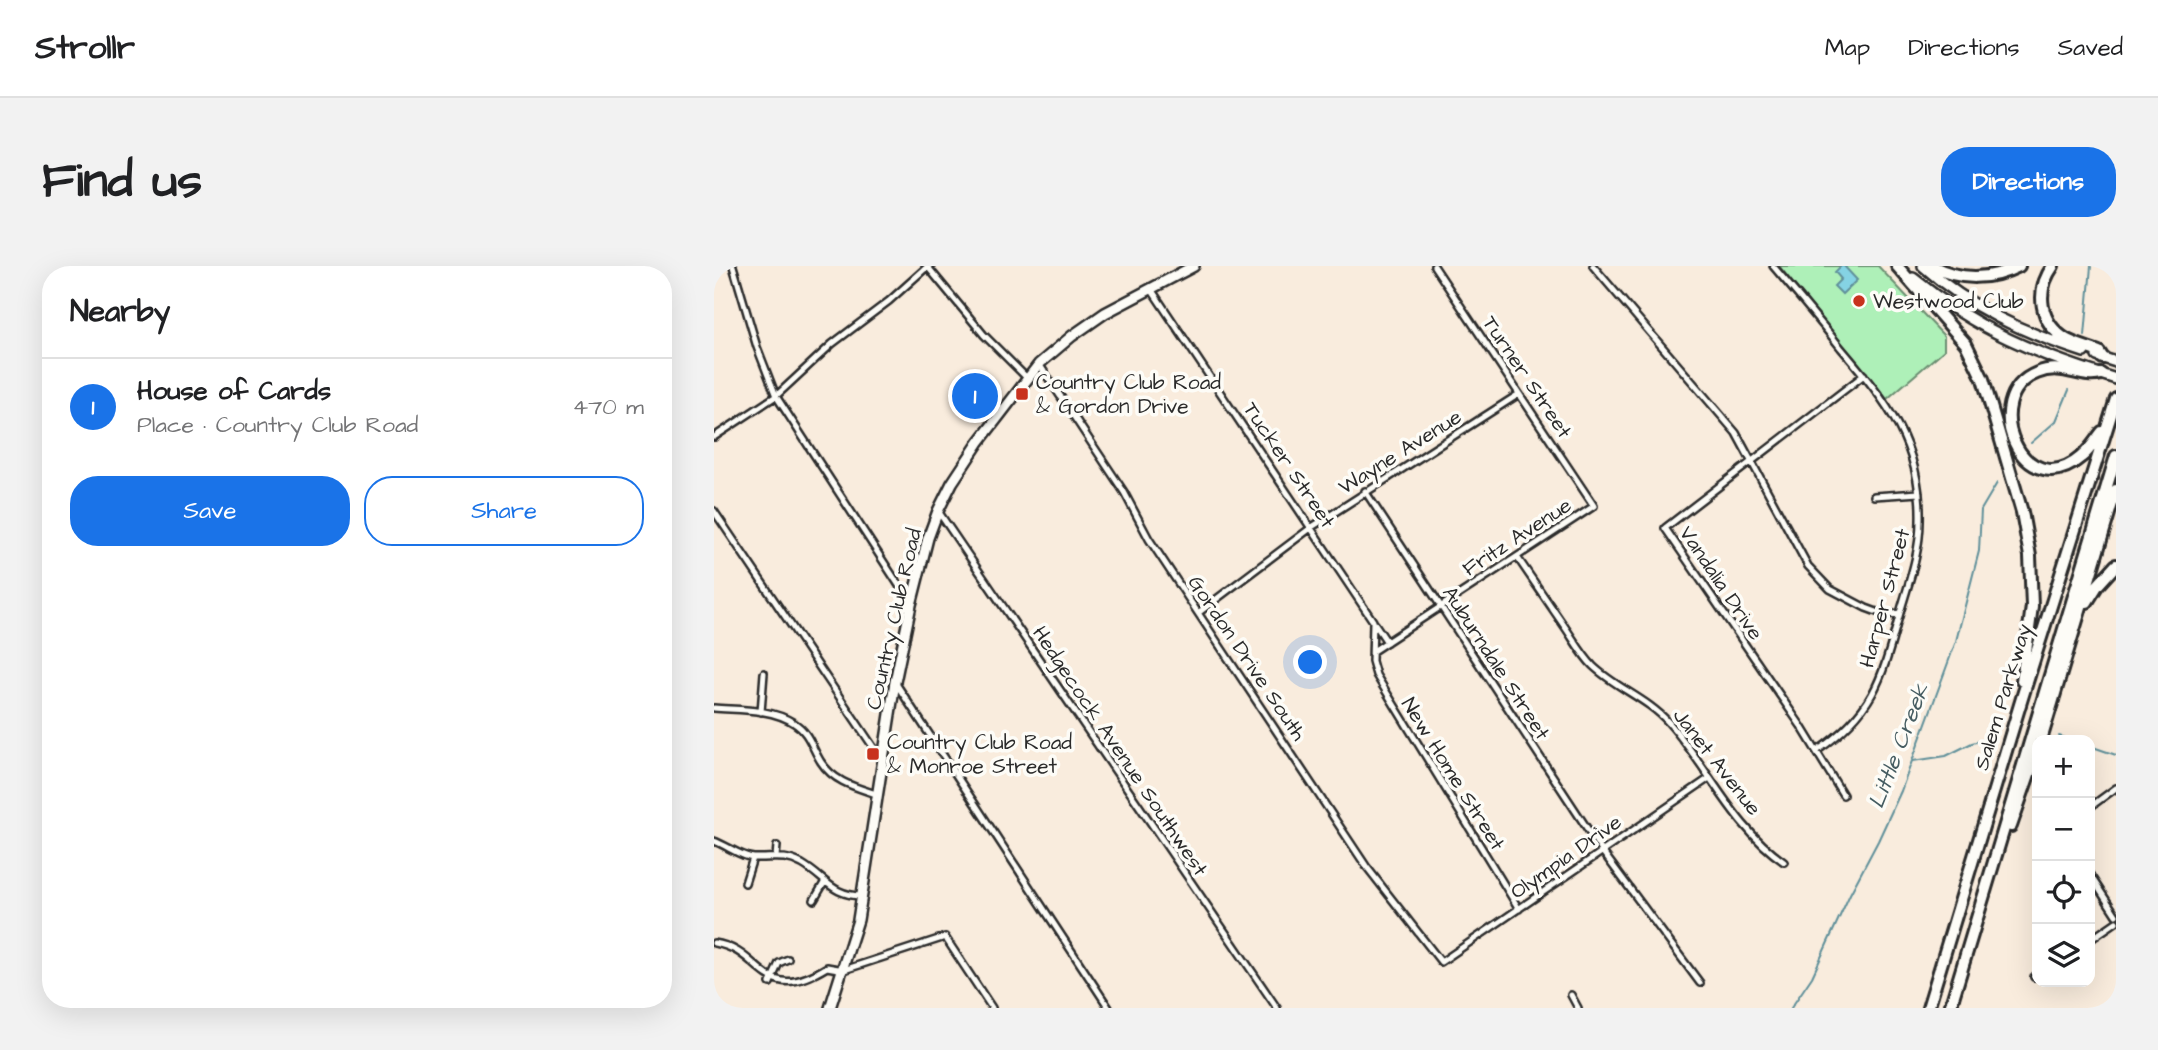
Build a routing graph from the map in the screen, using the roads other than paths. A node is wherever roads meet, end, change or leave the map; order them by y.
1 (733, 266) edge
2 (927, 266) edge
3 (1194, 266) edge
4 (1434, 266) edge
5 (1593, 266) edge
6 (1773, 266) edge
7 (1897, 266) edge
8 (1923, 266) edge
9 (1933, 266) edge
10 (2019, 266) edge
11 (2053, 266) edge
12 (1151, 289) junction
13 (2108, 359) edge
14 (1039, 364) junction
15 (2101, 374) junction
16 (1864, 375) junction
17 (1027, 378) junction
18 (2116, 379) edge
19 (1519, 394) junction
20 (776, 396) junction
21 (2116, 399) edge
22 (2108, 425) junction
23 (714, 438) edge
24 (2116, 456) edge
25 (1751, 463) junction
26 (2116, 490) edge
27 (1365, 491) junction
28 (1919, 494) junction
29 (1874, 496) dead end
30 (1594, 506) joint
31 (714, 511) edge
32 (938, 512) junction
33 (1312, 527) junction
34 (1517, 557) junction
35 (2116, 565) edge
36 (911, 605) junction
37 (1440, 607) junction
38 (1198, 613) junction
39 (1900, 613) junction
40 (2078, 620) junction
41 (1373, 621) junction
42 (1387, 642) junction
43 (1373, 651) junction
44 (764, 673) dead end
45 (895, 682) junction
46 (2022, 698) junction
47 (714, 708) edge
48 (761, 712) junction
49 (2043, 735) edge
50 (1817, 751) junction
51 (882, 760) junction
52 (2032, 765) edge
53 (1709, 779) junction
54 (2116, 788) edge
55 (876, 794) junction
56 (1843, 795) dead end
57 (2095, 803) edge
58 (714, 841) edge
59 (777, 846) dead end
60 (1602, 851) junction
61 (776, 857) junction
62 (753, 858) junction
63 (1784, 862) dead end
64 (1989, 880) junction
65 (746, 883) dead end
66 (824, 883) junction
67 (2095, 883) edge
68 (863, 895) junction
69 (814, 900) dead end
70 (1518, 909) junction
71 (2116, 915) edge
72 (2116, 922) edge
73 (2095, 937) edge
74 (714, 943) edge
75 (788, 959) dead end
76 (1441, 962) joint
77 (844, 970) junction
78 (770, 983) junction
79 (1700, 983) dead end
80 (1571, 995) dead end
81 (830, 1008) edge
82 (991, 1008) edge
83 (1109, 1008) edge
84 (1277, 1008) edge
85 (1578, 1008) edge
86 (1928, 1008) edge
87 (1950, 1008) edge

1 - 20 street
2 - 17 street
2 - 20 street
3 - 12 main road, Country Club Road
4 - 19 street, Turner Street
5 - 25 street
6 - 16 street, Harper Street
7 - 15 main road
7 - 46 highway
8 - 13 main road
9 - 10 highway
11 - 13 highway
12 - 14 main road, Country Club Road
12 - 33 street, Tucker Street
14 - 17 main road, Country Club Road
14 - 38 street, Gordon Drive South
15 - 18 main road
15 - 22 highway
16 - 25 street, Vandalia Drive
16 - 28 street, Harper Street
17 - 32 main road, Country Club Road
19 - 27 street, Wayne Avenue
19 - 30 street, Turner Street
20 - 23 street
20 - 36 street
21 - 22 highway, Salem Parkway
22 - 46 highway, Salem Parkway
24 - 64 highway, Salem Parkway
25 - 39 street
25 - 50 street, Vandalia Drive
26 - 40 highway
27 - 33 street, Wayne Avenue
27 - 37 street, Auburndale Street
28 - 29 street
28 - 39 street, Harper Street
30 - 34 street, Fritz Avenue
31 - 51 street
32 - 36 main road, Country Club Road
32 - 84 street, Hedgecock Avenue Southwest
33 - 38 street, Wayne Avenue
33 - 41 street, Tucker Street
34 - 37 street, Fritz Avenue
34 - 53 street, Janet Avenue
35 - 40 highway
36 - 45 main road, Country Club Road
37 - 42 street, Fritz Avenue
37 - 60 street, Auburndale Street
38 - 76 street, Gordon Drive South
39 - 50 street, Harper Street
40 - 49 highway
41 - 42 street, Tucker Street
41 - 43 street
42 - 43 street
43 - 70 street, New Home Street
44 - 48 street
45 - 51 main road, Country Club Road
45 - 83 street
46 - 86 highway, Salem Parkway
47 - 48 street
48 - 55 street
50 - 56 street, Vandalia Drive
51 - 55 main road, Country Club Road
52 - 64 highway
53 - 60 street, Olympia Drive
53 - 63 street, Janet Avenue
54 - 57 street
55 - 68 main road, Country Club Road
58 - 62 street
59 - 61 street
60 - 70 street, Olympia Drive
60 - 79 street, Auburndale Street
61 - 62 street
61 - 66 street
62 - 65 street
64 - 87 highway, Salem Parkway
66 - 68 street
66 - 69 street
67 - 71 street
68 - 77 main road, Country Club Road
70 - 76 street, Olympia Drive
72 - 73 street
74 - 78 street
75 - 78 street
77 - 78 street
77 - 81 main road, Country Club Road
77 - 82 street
80 - 85 street

